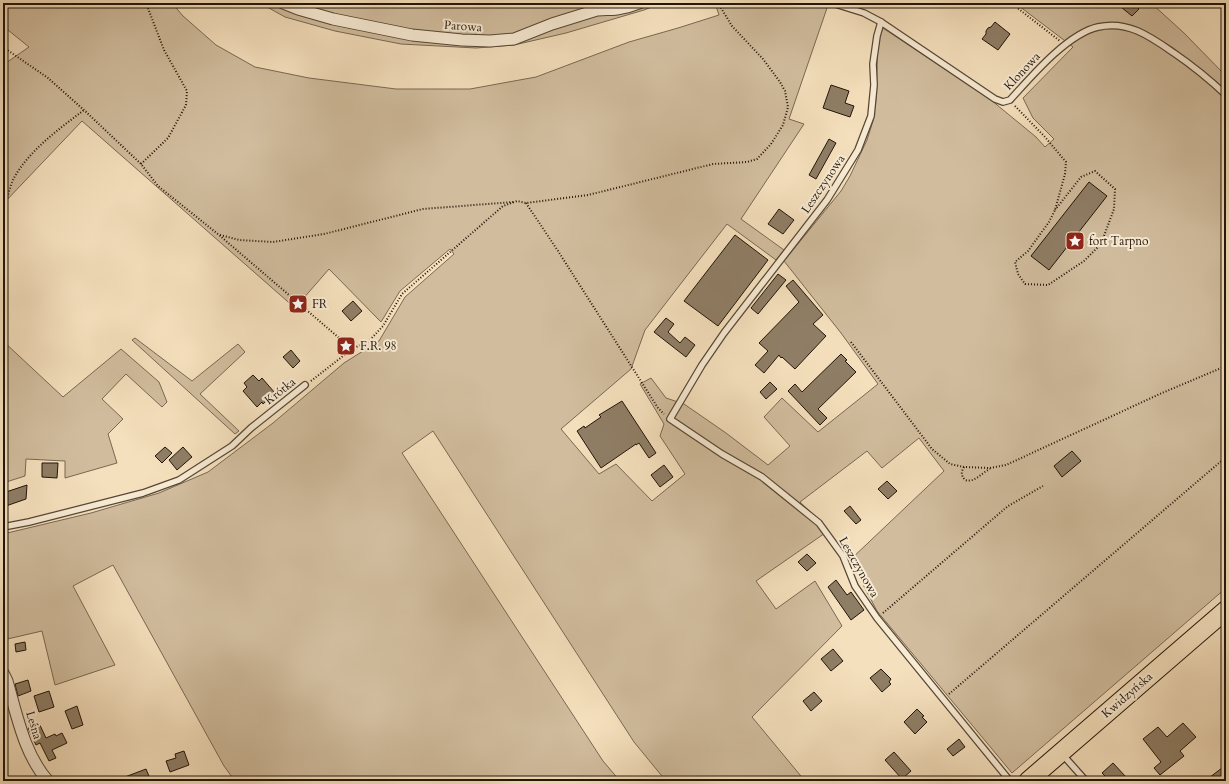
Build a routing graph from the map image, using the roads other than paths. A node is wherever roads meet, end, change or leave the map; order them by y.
1 (283, 3) edge
2 (639, 3) edge
3 (832, 3) edge
4 (602, 6) edge
5 (881, 22) junction
6 (1226, 95) edge
7 (305, 385) road end
8 (3, 527) edge
9 (1226, 610) edge
10 (3, 673) edge
11 (1061, 753) junction
12 (48, 781) edge
13 (1010, 781) edge
14 (1028, 781) edge
15 (1086, 781) edge

1 - 4 street, Parowa
2 - 4 street, Parowa
3 - 5 lane, Klonowa
5 - 6 lane, Klonowa
5 - 13 lane, Leszczynowa
7 - 8 lane, Krótka
9 - 11 main road, Kwidzyńska
10 - 12 street, Leśna
11 - 14 main road, Kwidzyńska
11 - 15 lane

